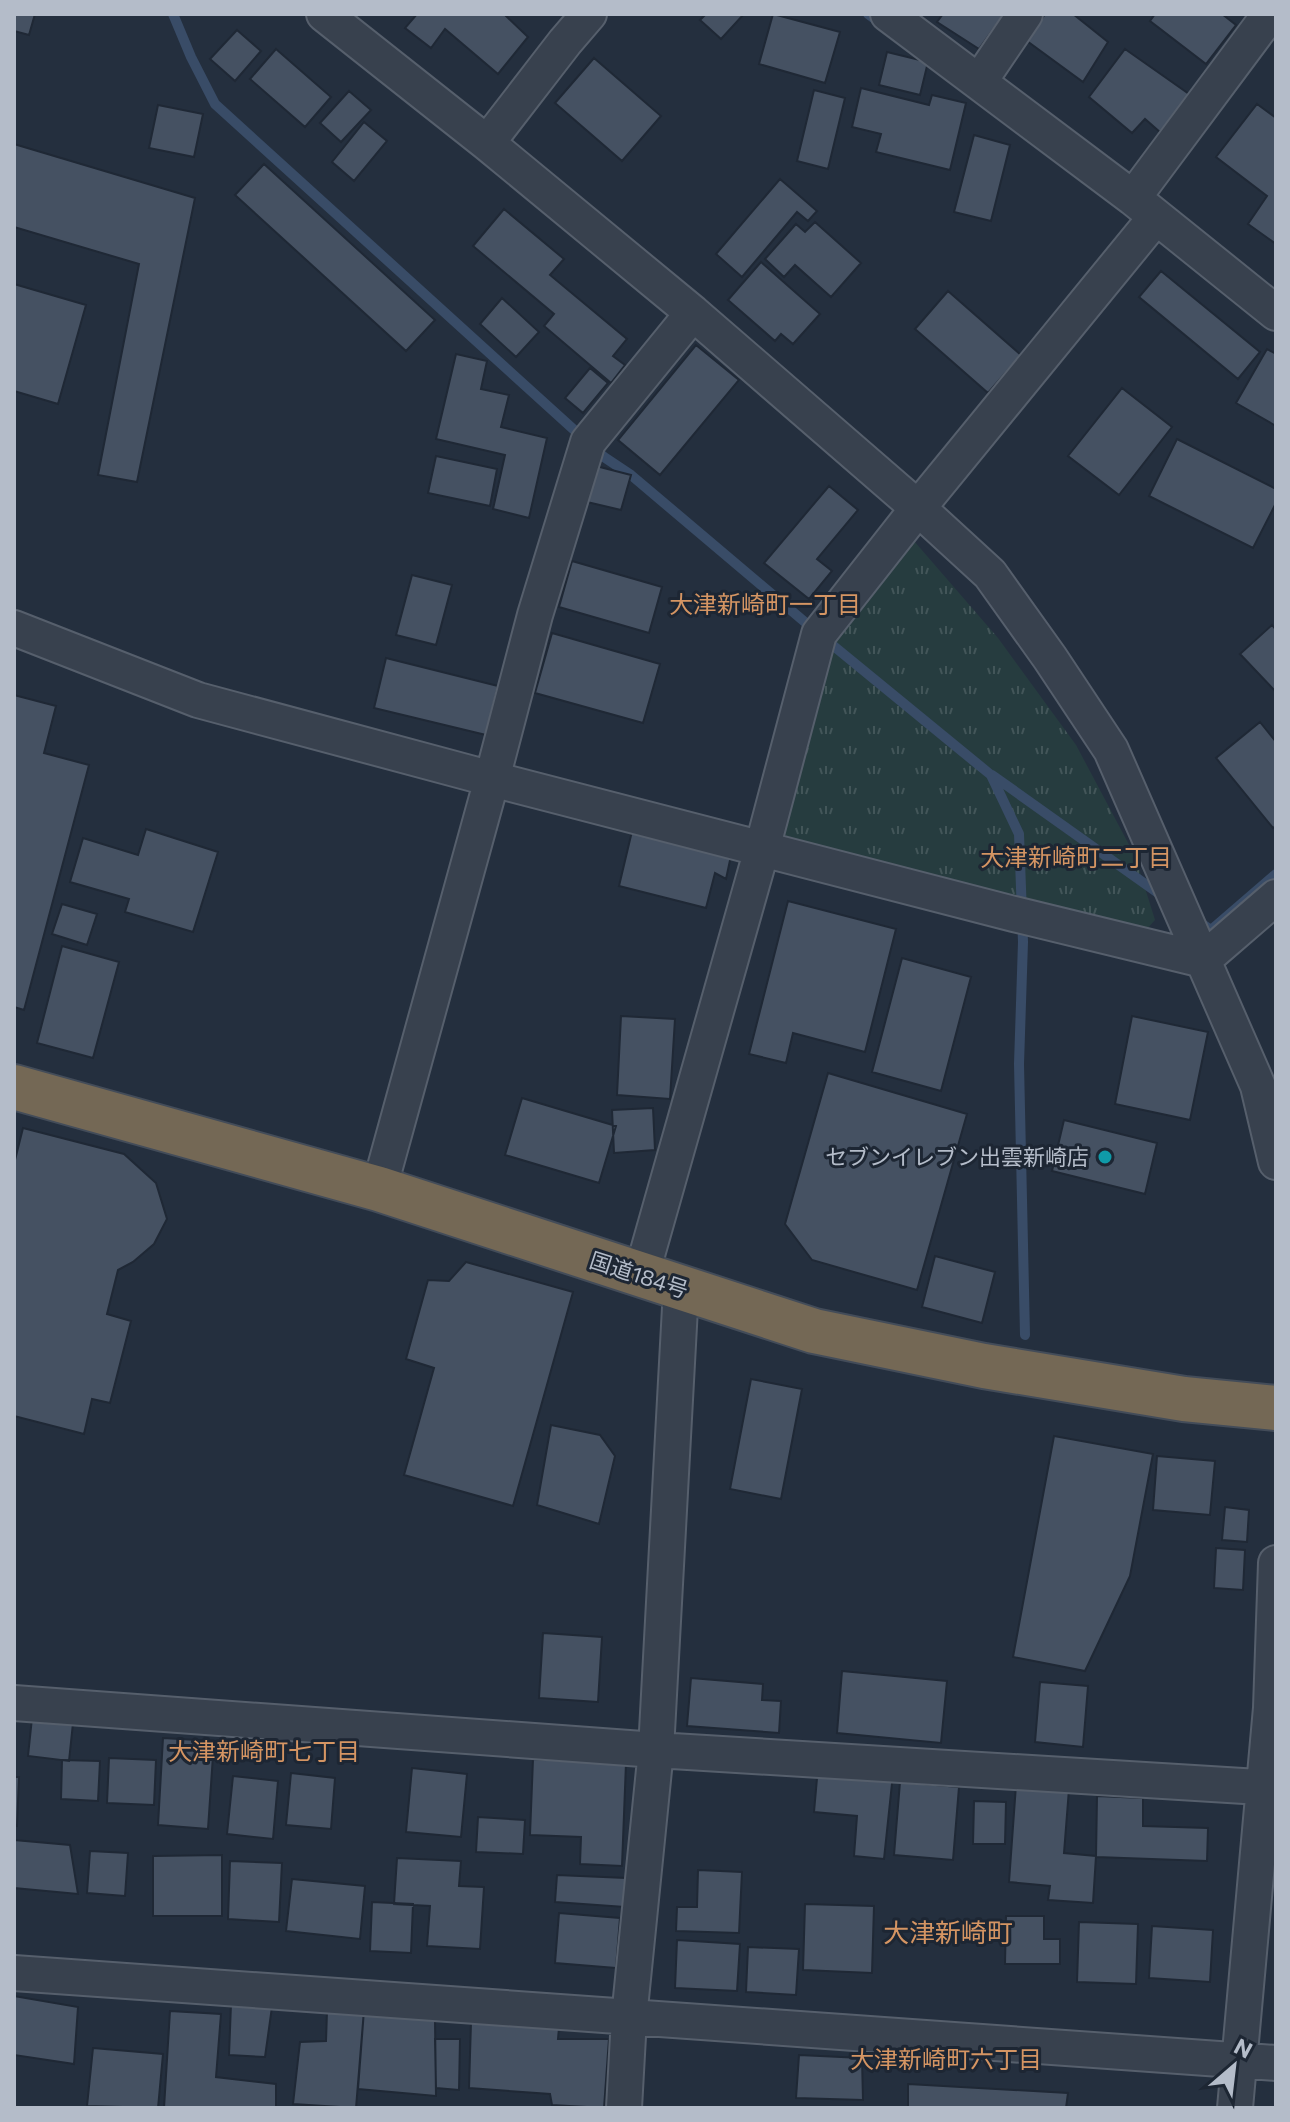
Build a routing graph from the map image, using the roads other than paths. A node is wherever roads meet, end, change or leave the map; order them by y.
1 (324, 14) edge
2 (589, 14) edge
3 (888, 14) edge
4 (1025, 14) edge
5 (1270, 14) edge
6 (979, 82) junction
7 (487, 143) junction
8 (1145, 207) junction
9 (693, 313) junction
10 (1276, 313) edge
11 (918, 508) junction
12 (14, 628) edge
13 (492, 779) junction
14 (762, 849) junction
15 (1276, 897) edge
16 (1203, 960) junction
17 (14, 1087) edge
18 (1276, 1162) edge
19 (379, 1189) junction
20 (641, 1276) junction
21 (681, 1289) junction
22 (1276, 1408) edge
23 (1276, 1563) edge
24 (14, 1703) edge
25 (656, 1750) junction
26 (1270, 1788) edge
27 (14, 1973) edge
28 (629, 2018) junction
29 (1239, 2061) junction
30 (1276, 2063) edge
31 (624, 2108) edge
32 (1235, 2108) edge

1 - 7 street
2 - 7 street
3 - 6 street
4 - 6 street
5 - 8 street
6 - 8 street
7 - 9 street
8 - 10 street
8 - 11 street
9 - 11 street
9 - 13 street
11 - 14 street
11 - 16 street
12 - 13 street
13 - 14 street
13 - 19 street
14 - 16 street
14 - 20 street
15 - 16 street
16 - 18 street
17 - 19 highway, 国道184号
19 - 20 highway, 国道184号
20 - 21 highway, 国道184号
21 - 22 highway, 国道184号
21 - 25 street
23 - 26 street
24 - 25 street
25 - 26 street
25 - 28 street
26 - 29 street
27 - 28 street
28 - 29 street
28 - 31 street
29 - 30 street
29 - 32 street

